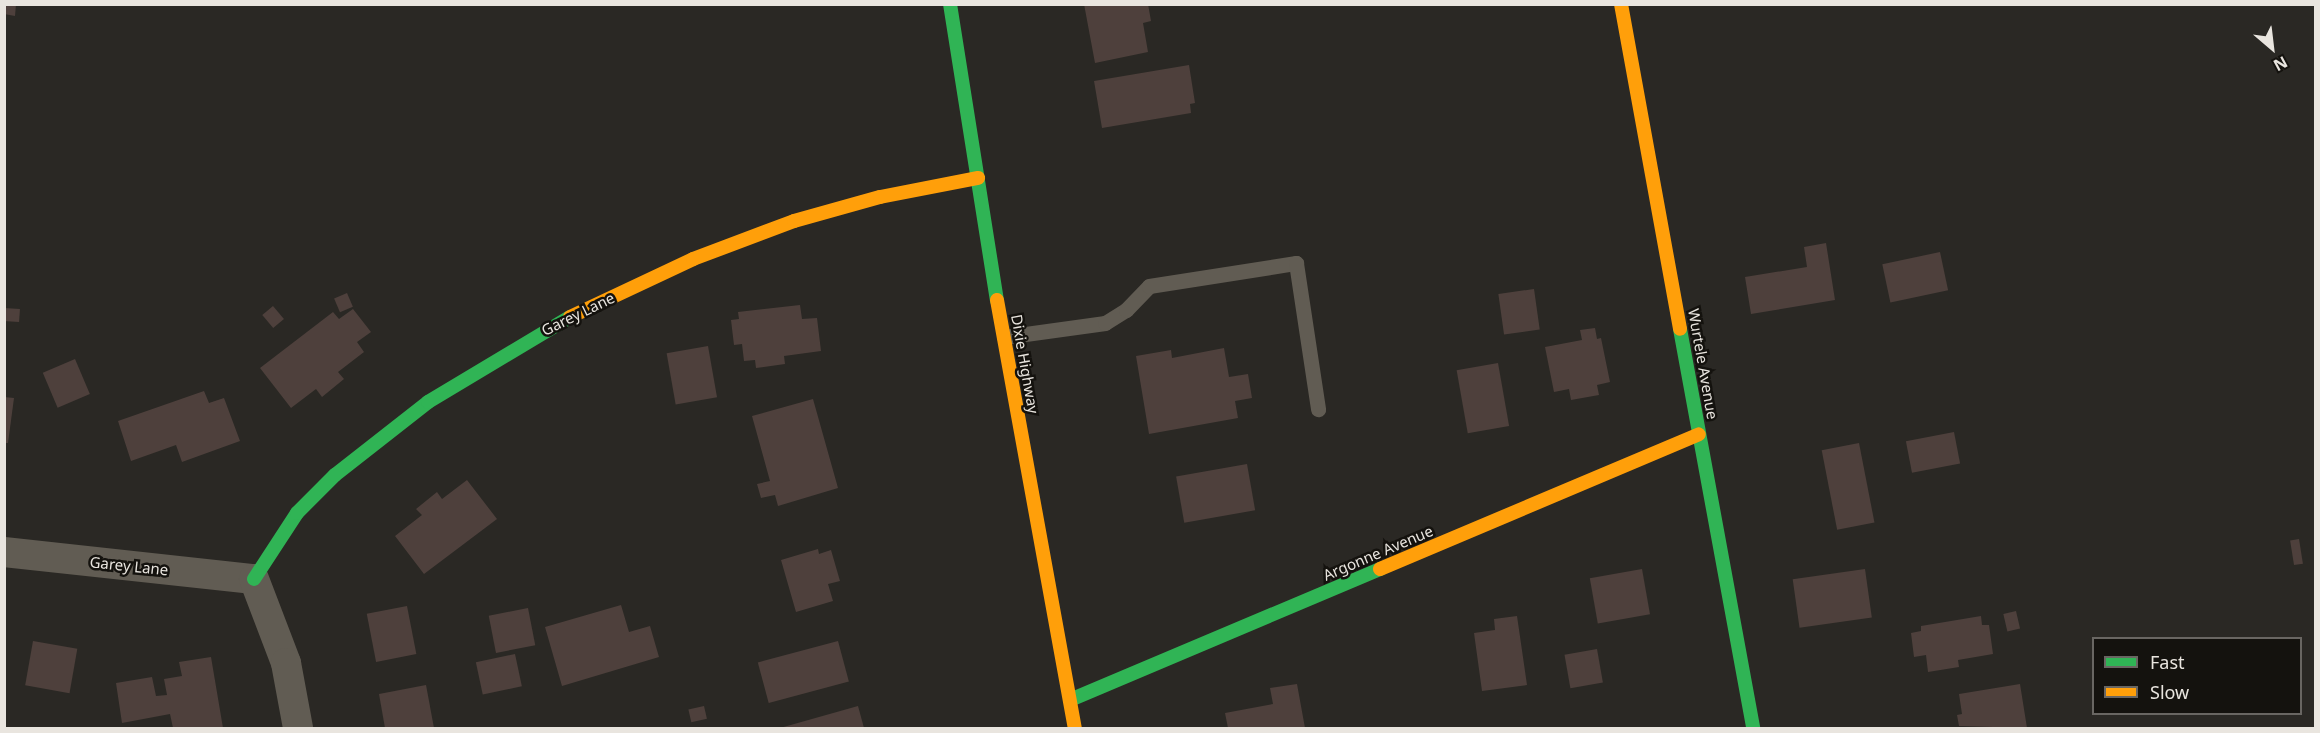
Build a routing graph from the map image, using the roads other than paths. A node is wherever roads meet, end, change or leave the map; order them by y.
1 (950, 4) edge
2 (1621, 4) edge
3 (978, 178) junction
4 (1004, 337) junction
5 (1318, 409) dead end
6 (1699, 434) junction
7 (4, 552) edge
8 (254, 579) junction
9 (1070, 700) junction
10 (298, 729) edge
11 (1075, 729) edge
12 (1753, 729) edge

1 - 3 street, Dixie Highway
2 - 6 street, Wurtele Avenue
3 - 4 street, Dixie Highway
3 - 8 street, Garey Lane
4 - 5 lane
4 - 9 street, Dixie Highway
6 - 9 street, Argonne Avenue
6 - 12 street, Wurtele Avenue
7 - 8 street, Garey Lane
8 - 10 street
9 - 11 street, Dixie Highway

